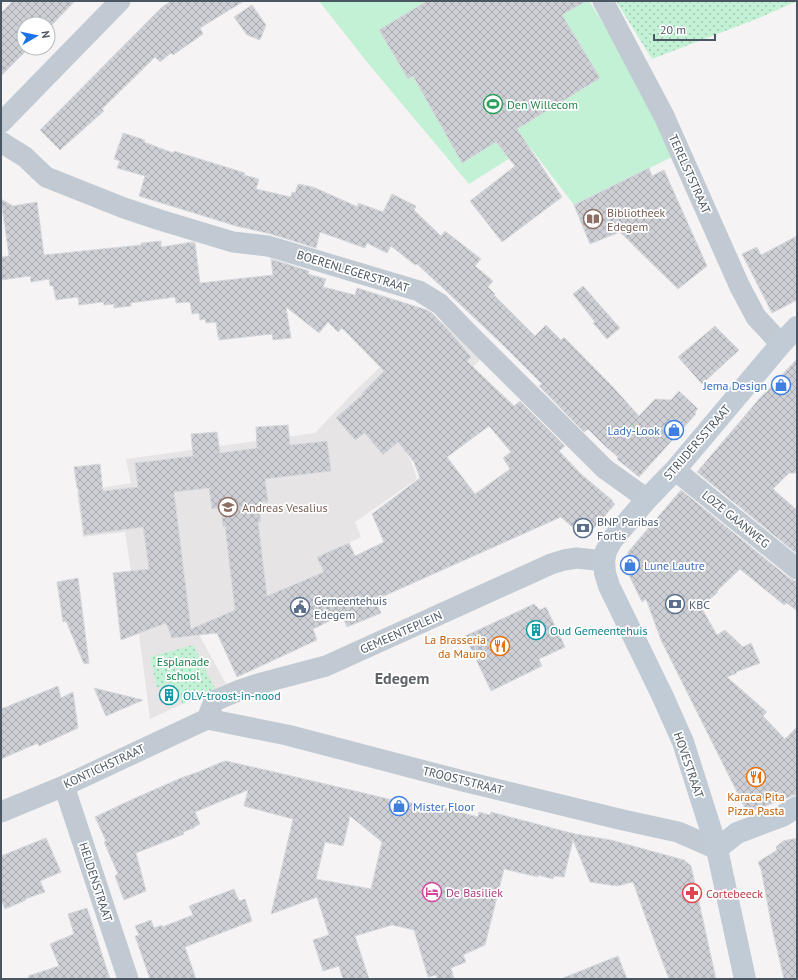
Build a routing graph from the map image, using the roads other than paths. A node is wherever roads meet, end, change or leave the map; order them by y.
1 (120, 1) edge
2 (602, 1) edge
3 (1, 123) edge
4 (1, 142) edge
5 (797, 327) edge
6 (780, 344) junction
7 (675, 470) junction
8 (647, 499) junction
9 (604, 561) junction
10 (797, 569) edge
11 (206, 719) junction
12 (64, 786) junction
13 (797, 807) edge
14 (1, 812) edge
15 (717, 849) junction
16 (128, 979) edge
17 (745, 979) edge

1 - 3 street
2 - 6 street, TERELSTSTRAAT
4 - 8 street, BOERENLEGERSTRAAT
5 - 6 street, STRIJDERSSTRAAT
6 - 7 street, STRIJDERSSTRAAT
7 - 8 street, STRIJDERSSTRAAT
7 - 10 street, LOZE GAANWEG
8 - 9 street, STRIJDERSSTRAAT
9 - 11 street, GEMEENTEPLEIN
9 - 15 street, HOVESTRAAT
11 - 12 street, KONTICHSTRAAT
11 - 15 street, TROOSTSTRAAT
12 - 14 street, KONTICHSTRAAT
12 - 16 street, HELDENSTRAAT
13 - 15 street
15 - 17 street, HOVESTRAAT

